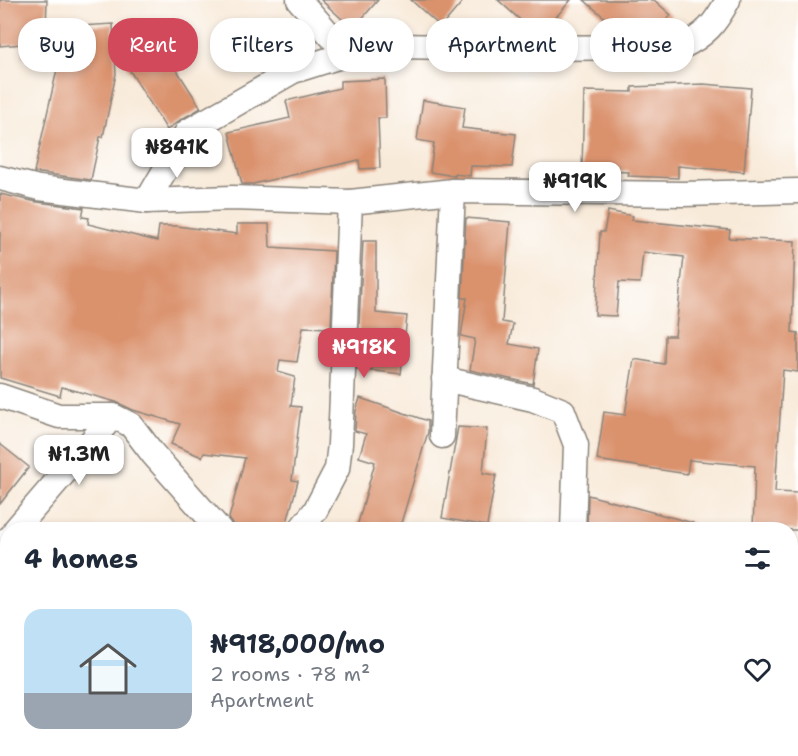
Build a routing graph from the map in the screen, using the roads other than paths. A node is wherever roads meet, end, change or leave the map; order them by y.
1 (298, 0) edge
2 (728, 0) edge
3 (327, 33) edge
4 (414, 46) edge
5 (327, 60) edge
6 (0, 178) edge
7 (453, 191) junction
8 (798, 191) edge
9 (147, 201) junction
10 (350, 202) junction
11 (444, 379) junction
12 (0, 396) edge
13 (113, 416) junction
14 (442, 436) dead end
15 (22, 522) edge
16 (213, 522) edge
17 (306, 522) edge
18 (573, 522) edge

1 - 3 street
2 - 4 street
5 - 9 street
6 - 9 street
7 - 8 street
7 - 10 street
7 - 11 street
9 - 10 street
10 - 17 street
11 - 14 street
11 - 18 street
12 - 13 street
13 - 15 street
13 - 16 street

